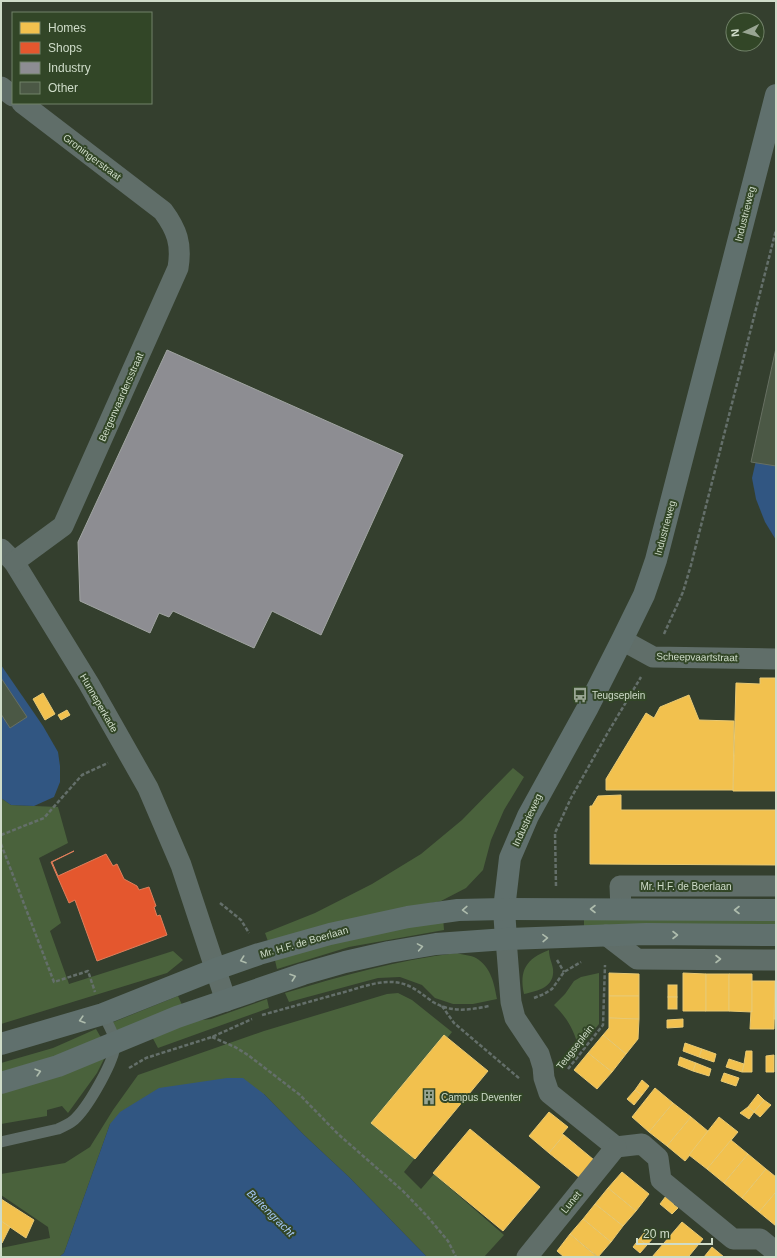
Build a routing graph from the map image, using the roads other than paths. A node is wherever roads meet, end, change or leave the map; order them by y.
1 (1, 87) edge
2 (12, 95) edge
3 (776, 95) edge
4 (23, 104) edge
5 (163, 211) joint
6 (7, 556) edge
7 (622, 640) junction
8 (776, 659) edge
9 (776, 886) edge
10 (504, 909) junction
11 (621, 910) junction
12 (776, 910) edge
13 (606, 935) junction
14 (776, 935) edge
15 (506, 939) junction
16 (776, 960) edge
17 (216, 969) junction
18 (226, 1001) junction
19 (103, 1014) junction
20 (115, 1042) junction
21 (1, 1044) edge
22 (1, 1083) edge
23 (1, 1142) edge
24 (616, 1147) junction
25 (776, 1252) edge
26 (527, 1257) edge

1 - 2 street
3 - 7 street, Industrieweg
4 - 5 street, Groningerstraat
5 - 6 street, Bergenvaardersstraat
6 - 17 street, Hunneperkade
7 - 8 street, Scheepvaartstraat
7 - 10 street, Industrieweg
9 - 11 street, Mr. H.F. de Boerlaan
11 -> 10 street, Mr. H.F. de Boerlaan
10 - 15 street, Industrieweg
10 -> 17 street, Mr. H.F. de Boerlaan
12 -> 11 street, Mr. H.F. de Boerlaan
13 -> 14 street
15 -> 13 street
13 -> 16 street
18 -> 15 street
15 - 24 street
17 - 18 street, Hunneperkade
17 - 19 street, Mr. H.F. de Boerlaan
18 - 20 street
19 - 20 lane
19 -> 21 street, Mr. H.F. de Boerlaan
22 -> 20 street
20 - 23 lane
24 - 25 street
24 - 26 street, Lunet

